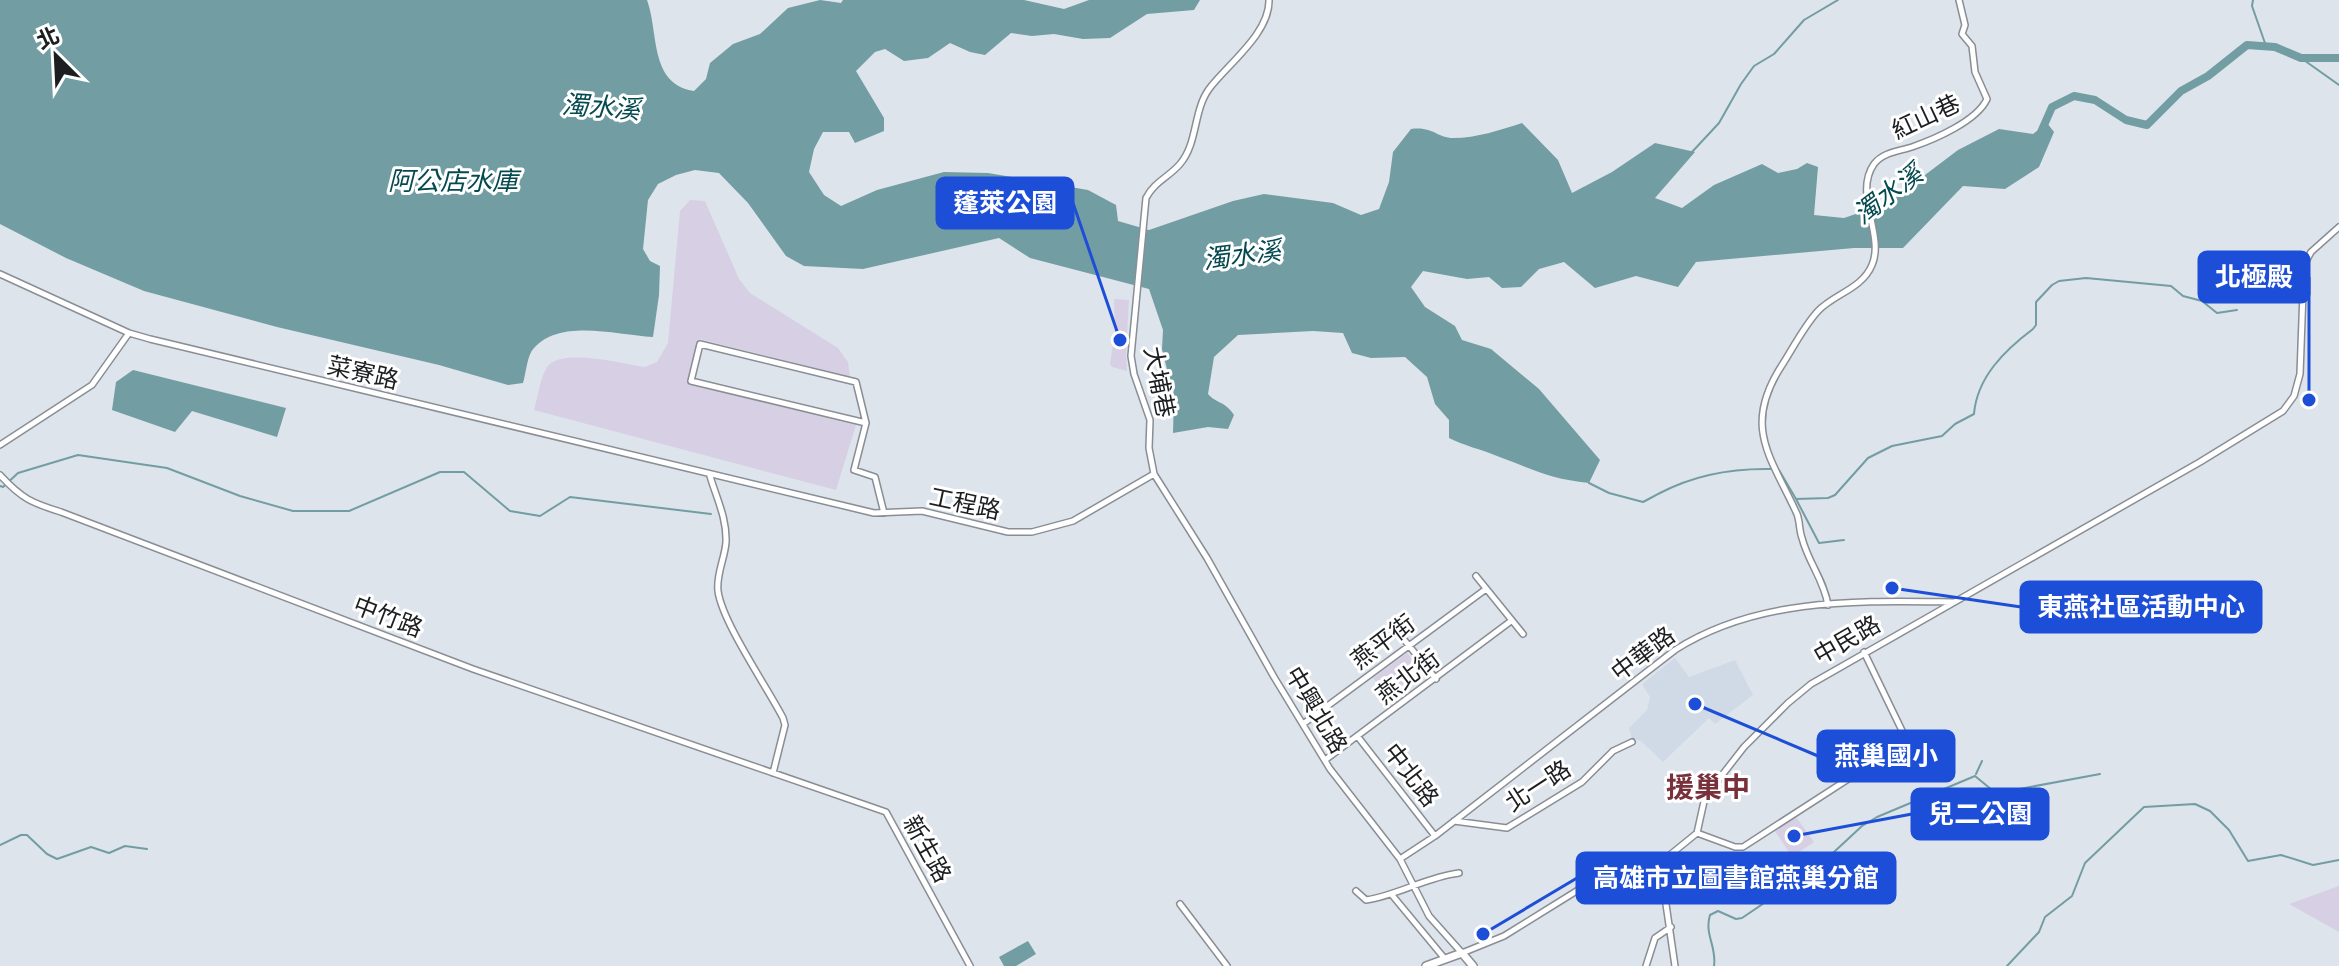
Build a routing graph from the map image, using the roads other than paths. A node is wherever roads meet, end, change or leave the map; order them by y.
1 (1269, 0) edge
2 (1959, 0) edge
3 (2339, 227) edge
4 (0, 274) edge
5 (129, 333) junction
6 (866, 423) junction
7 (0, 445) edge
8 (1154, 474) junction
9 (710, 475) junction
10 (0, 476) edge
11 (884, 513) junction
12 (1476, 576) dead end
13 (1486, 589) junction
14 (1955, 602) junction
15 (1828, 605) junction
16 (1511, 621) junction
17 (1397, 631) dead end
18 (1523, 634) dead end
19 (1409, 646) junction
20 (1864, 652) junction
21 (1436, 679) junction
22 (1303, 724) junction
23 (1358, 737) junction
24 (1632, 742) dead end
25 (1325, 760) junction
26 (773, 773) junction
27 (1453, 821) junction
28 (1697, 833) junction
29 (1435, 836) junction
30 (1400, 859) junction
31 (1660, 863) junction
32 (1459, 873) dead end
33 (1413, 886) junction
34 (1356, 891) dead end
35 (1392, 895) junction
36 (1180, 904) dead end
37 (1671, 927) junction
38 (1462, 953) junction
39 (1445, 959) junction
40 (970, 966) edge
41 (1227, 966) edge
42 (1426, 966) edge
43 (1473, 966) edge
44 (1646, 966) edge
45 (1675, 966) edge

1 - 8 street, 大埔巷
2 - 15 street, 紅山巷
3 - 14 street, 中民路
4 - 5 street, 菜寮路
5 - 7 street
5 - 9 street, 菜寮路
6 - 6 street
6 - 11 street
8 - 11 street, 工程路
8 - 22 street, 中興北路
9 - 11 street, 工程路
9 - 26 street
10 - 26 street, 中竹路
12 - 13 street
13 - 16 street
13 - 19 street, 燕平街
14 - 15 street, 中華路
14 - 20 street, 中民路
15 - 27 street, 中華路
16 - 18 street
16 - 21 street, 燕北街
17 - 19 street
19 - 21 street
19 - 22 street, 燕平街
20 - 28 street, 中民路
20 - 28 street
21 - 23 street, 燕北街
22 - 25 street, 中興北路
23 - 25 street, 燕北街
23 - 29 street, 中北路
24 - 27 street, 北一路
25 - 30 street, 中興北路
26 - 40 street, 新生路
27 - 29 street, 中華路
28 - 31 street
29 - 30 street, 中華路
30 - 33 street, 中興北路
31 - 37 street
31 - 38 street
32 - 33 street
33 - 35 street
33 - 38 street, 中興北路
34 - 35 street
35 - 39 street
36 - 41 street
37 - 44 street
37 - 45 street
38 - 39 main road
38 - 43 main road
39 - 42 main road

